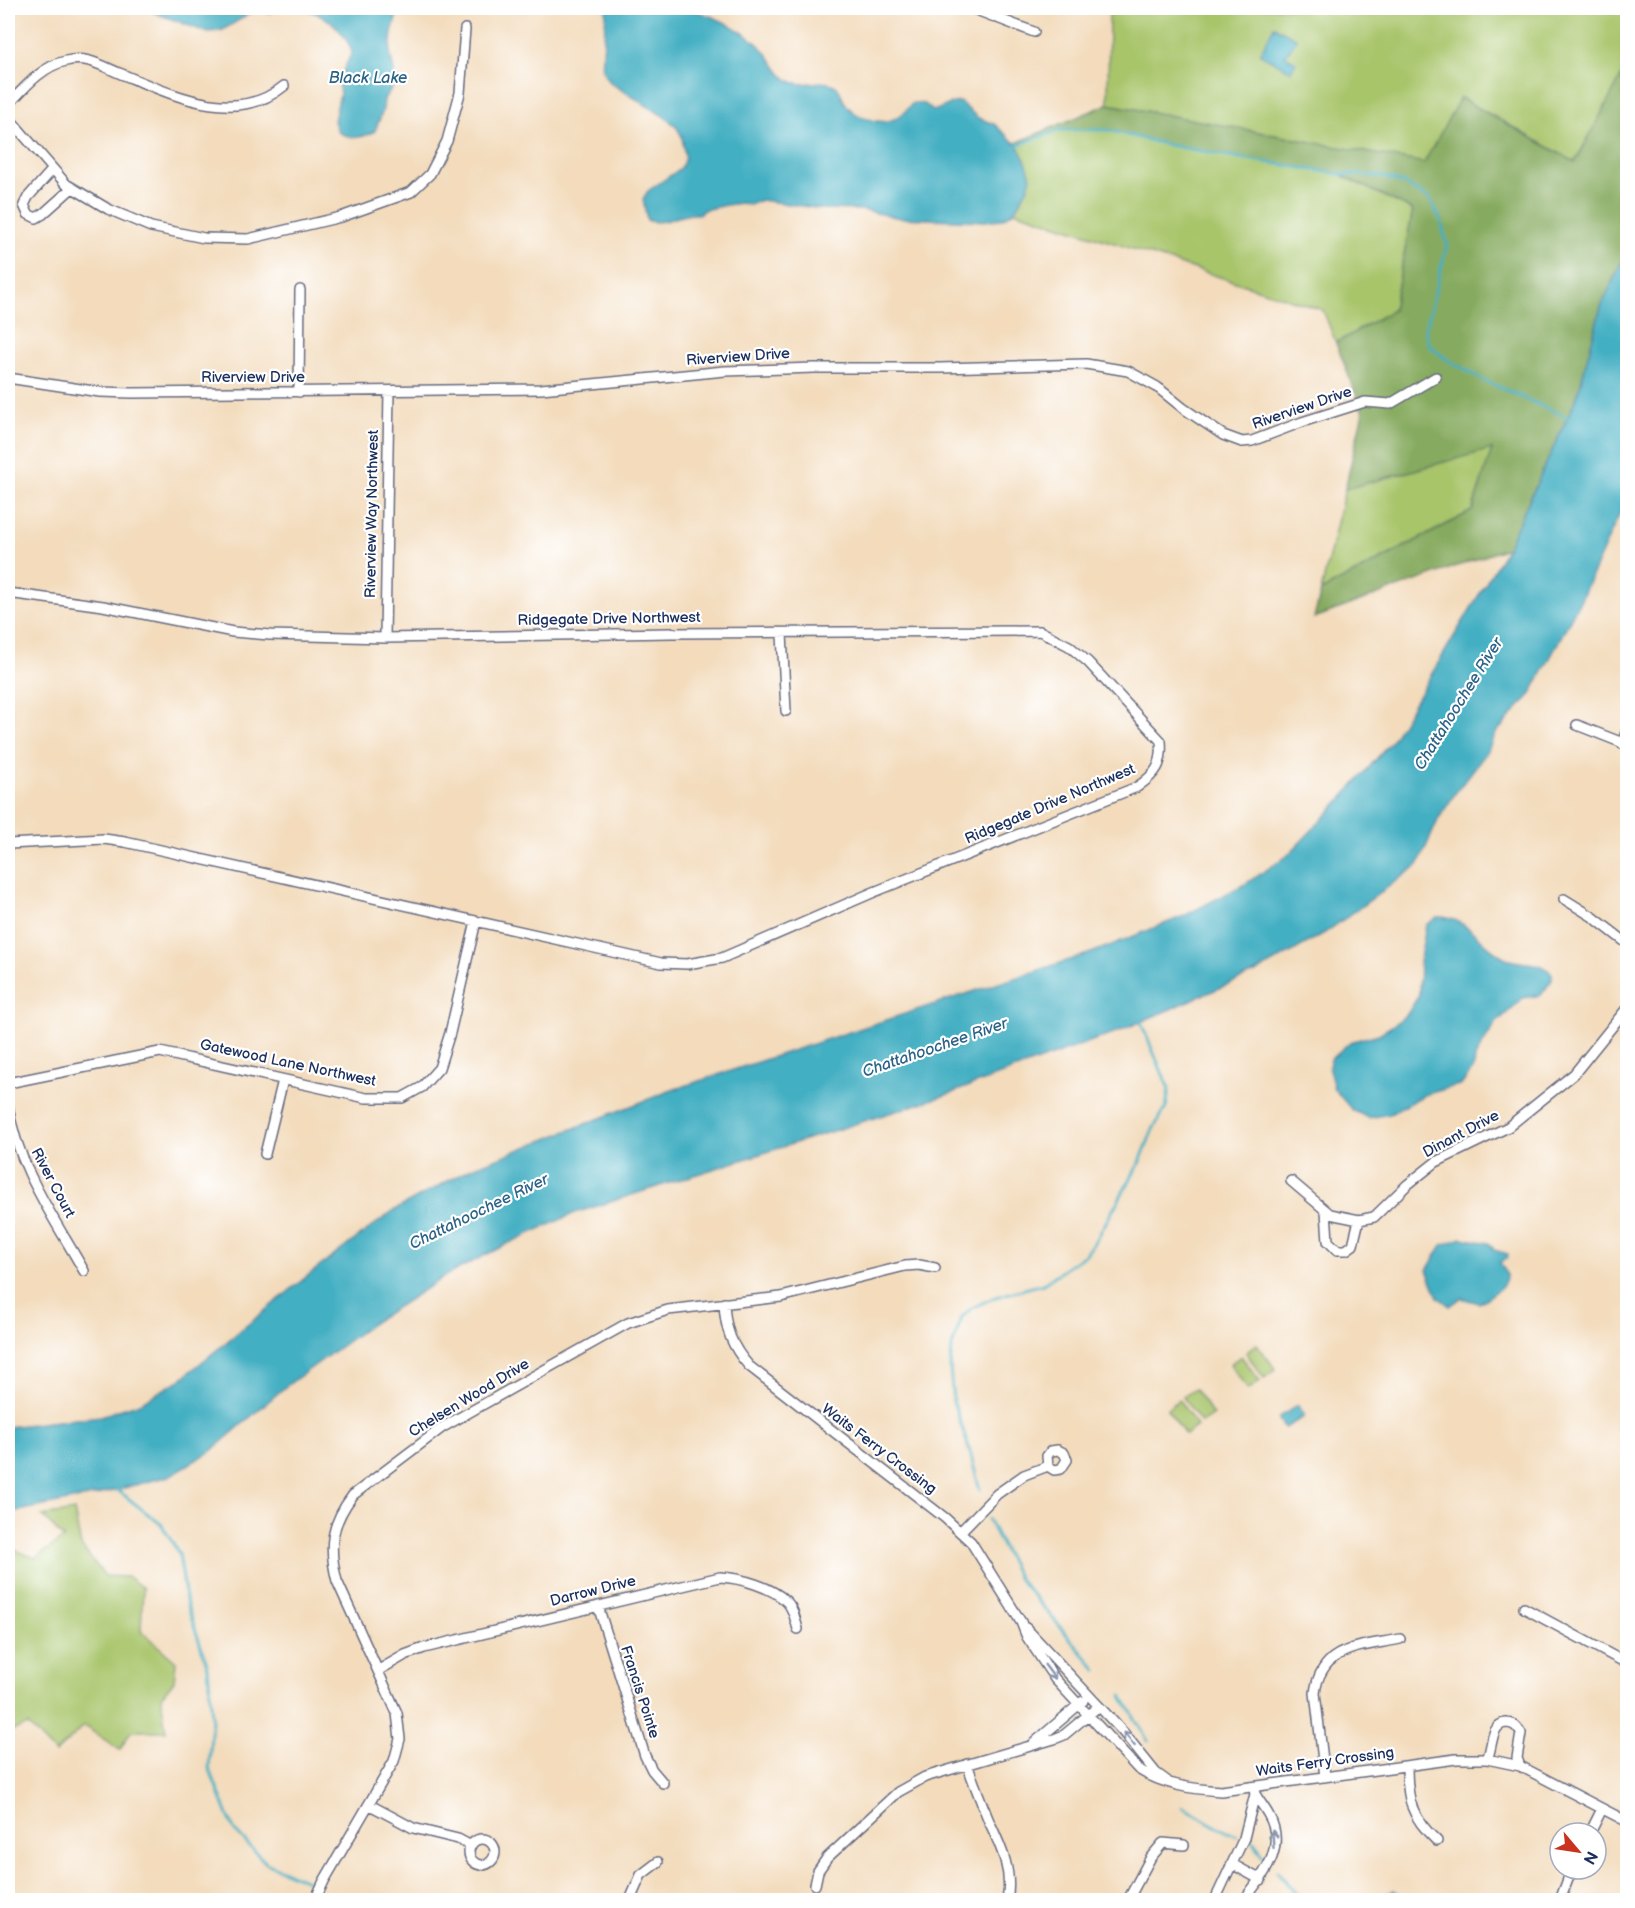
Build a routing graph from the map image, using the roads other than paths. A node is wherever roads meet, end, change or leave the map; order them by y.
1 (970, 8) edge
2 (465, 29) dead end
3 (1034, 32) dead end
4 (284, 86) dead end
5 (8, 105) edge
6 (8, 117) edge
7 (53, 170) junction
8 (72, 188) junction
9 (300, 290) dead end
10 (1436, 377) dead end
11 (8, 378) edge
12 (389, 391) junction
13 (299, 392) junction
14 (8, 593) edge
15 (782, 634) junction
16 (385, 638) junction
17 (786, 711) dead end
18 (1577, 724) dead end
19 (1628, 727) edge
20 (1624, 745) edge
21 (8, 844) edge
22 (1564, 899) dead end
23 (476, 921) junction
24 (1628, 944) edge
25 (1628, 1007) edge
26 (283, 1080) junction
27 (8, 1083) edge
28 (8, 1106) edge
29 (265, 1154) dead end
30 (1291, 1181) dead end
31 (1326, 1211) junction
32 (1359, 1220) junction
33 (935, 1268) dead end
34 (84, 1271) dead end
35 (724, 1303) junction
36 (1048, 1466) dead end
37 (960, 1532) junction
38 (598, 1605) junction
39 (1524, 1608) dead end
40 (1021, 1622) junction
41 (798, 1629) dead end
42 (1400, 1639) dead end
43 (1628, 1664) edge
44 (379, 1670) junction
45 (1089, 1695) junction
46 (1079, 1705) junction
47 (1099, 1706) junction
48 (1088, 1715) junction
49 (1031, 1745) junction
50 (1487, 1759) junction
51 (967, 1764) junction
52 (1407, 1766) junction
53 (1520, 1766) junction
54 (1325, 1777) junction
55 (663, 1782) dead end
56 (1168, 1782) junction
57 (1254, 1791) junction
58 (370, 1804) junction
59 (1602, 1809) junction
60 (1596, 1821) edge
61 (1628, 1822) edge
62 (1437, 1841) dead end
63 (1184, 1845) dead end
64 (471, 1846) dead end
65 (658, 1862) dead end
66 (1232, 1864) junction
67 (1261, 1880) junction
68 (1569, 1881) edge
69 (815, 1885) dead end
70 (315, 1900) edge
71 (630, 1900) edge
72 (1007, 1900) edge
73 (1128, 1900) edge
74 (1215, 1900) edge
75 (1244, 1900) edge
76 (1563, 1900) edge

1 - 3 street
2 - 8 street
4 - 5 street
6 - 7 street
7 - 8 street
7 - 8 street
9 - 13 street
10 - 12 street, Riverview Drive
11 - 13 street, Riverview Drive
12 - 13 street, Riverview Drive
12 - 16 street, Riverview Way Northwest
14 - 16 street, Ridgegate Drive Northwest
15 - 16 street, Ridgegate Drive Northwest
15 - 17 street
15 - 23 street, Ridgegate Drive Northwest
18 - 20 street
19 - 20 street
21 - 23 street, Ridgegate Drive Northwest
22 - 24 street
23 - 26 street, Gatewood Lane Northwest
25 - 32 street, Dinant Drive
26 - 27 street, Gatewood Lane Northwest
26 - 29 street
28 - 34 street, River Court
30 - 31 street
31 - 32 street
31 - 32 street
33 - 35 street, Chelsen Wood Drive
35 - 37 street, Waits Ferry Crossing
35 - 44 street, Chelsen Wood Drive
36 - 37 street
37 - 40 street, Waits Ferry Crossing
38 - 41 street, Darrow Drive
38 - 44 street, Darrow Drive
38 - 55 street, Francis Pointe
39 - 43 street
40 - 45 street, Waits Ferry Crossing
40 -> 46 street, Waits Ferry Crossing
42 - 54 street
44 - 58 street, Chelsen Wood Drive
45 - 46 street
45 - 47 street, Waits Ferry Crossing
46 - 48 street, Waits Ferry Crossing
46 - 49 street
47 - 48 street
56 -> 47 street, Waits Ferry Crossing
48 - 49 street
48 - 56 street, Waits Ferry Crossing
49 - 51 street
50 - 52 street, Waits Ferry Crossing
50 - 53 street, Waits Ferry Crossing
50 - 53 street
51 - 69 street
51 - 72 street
52 - 54 street, Waits Ferry Crossing
52 - 62 street
53 - 59 street, Waits Ferry Crossing
54 - 57 street, Waits Ferry Crossing
56 - 57 street, Waits Ferry Crossing
57 - 66 street
67 -> 57 street
58 - 64 street
58 - 70 street, Chelsen Wood Drive
59 - 60 street
59 - 61 street, Waits Ferry Crossing
63 - 73 street
65 - 71 street
66 - 67 street
66 - 74 street
67 - 75 street
68 - 76 street

